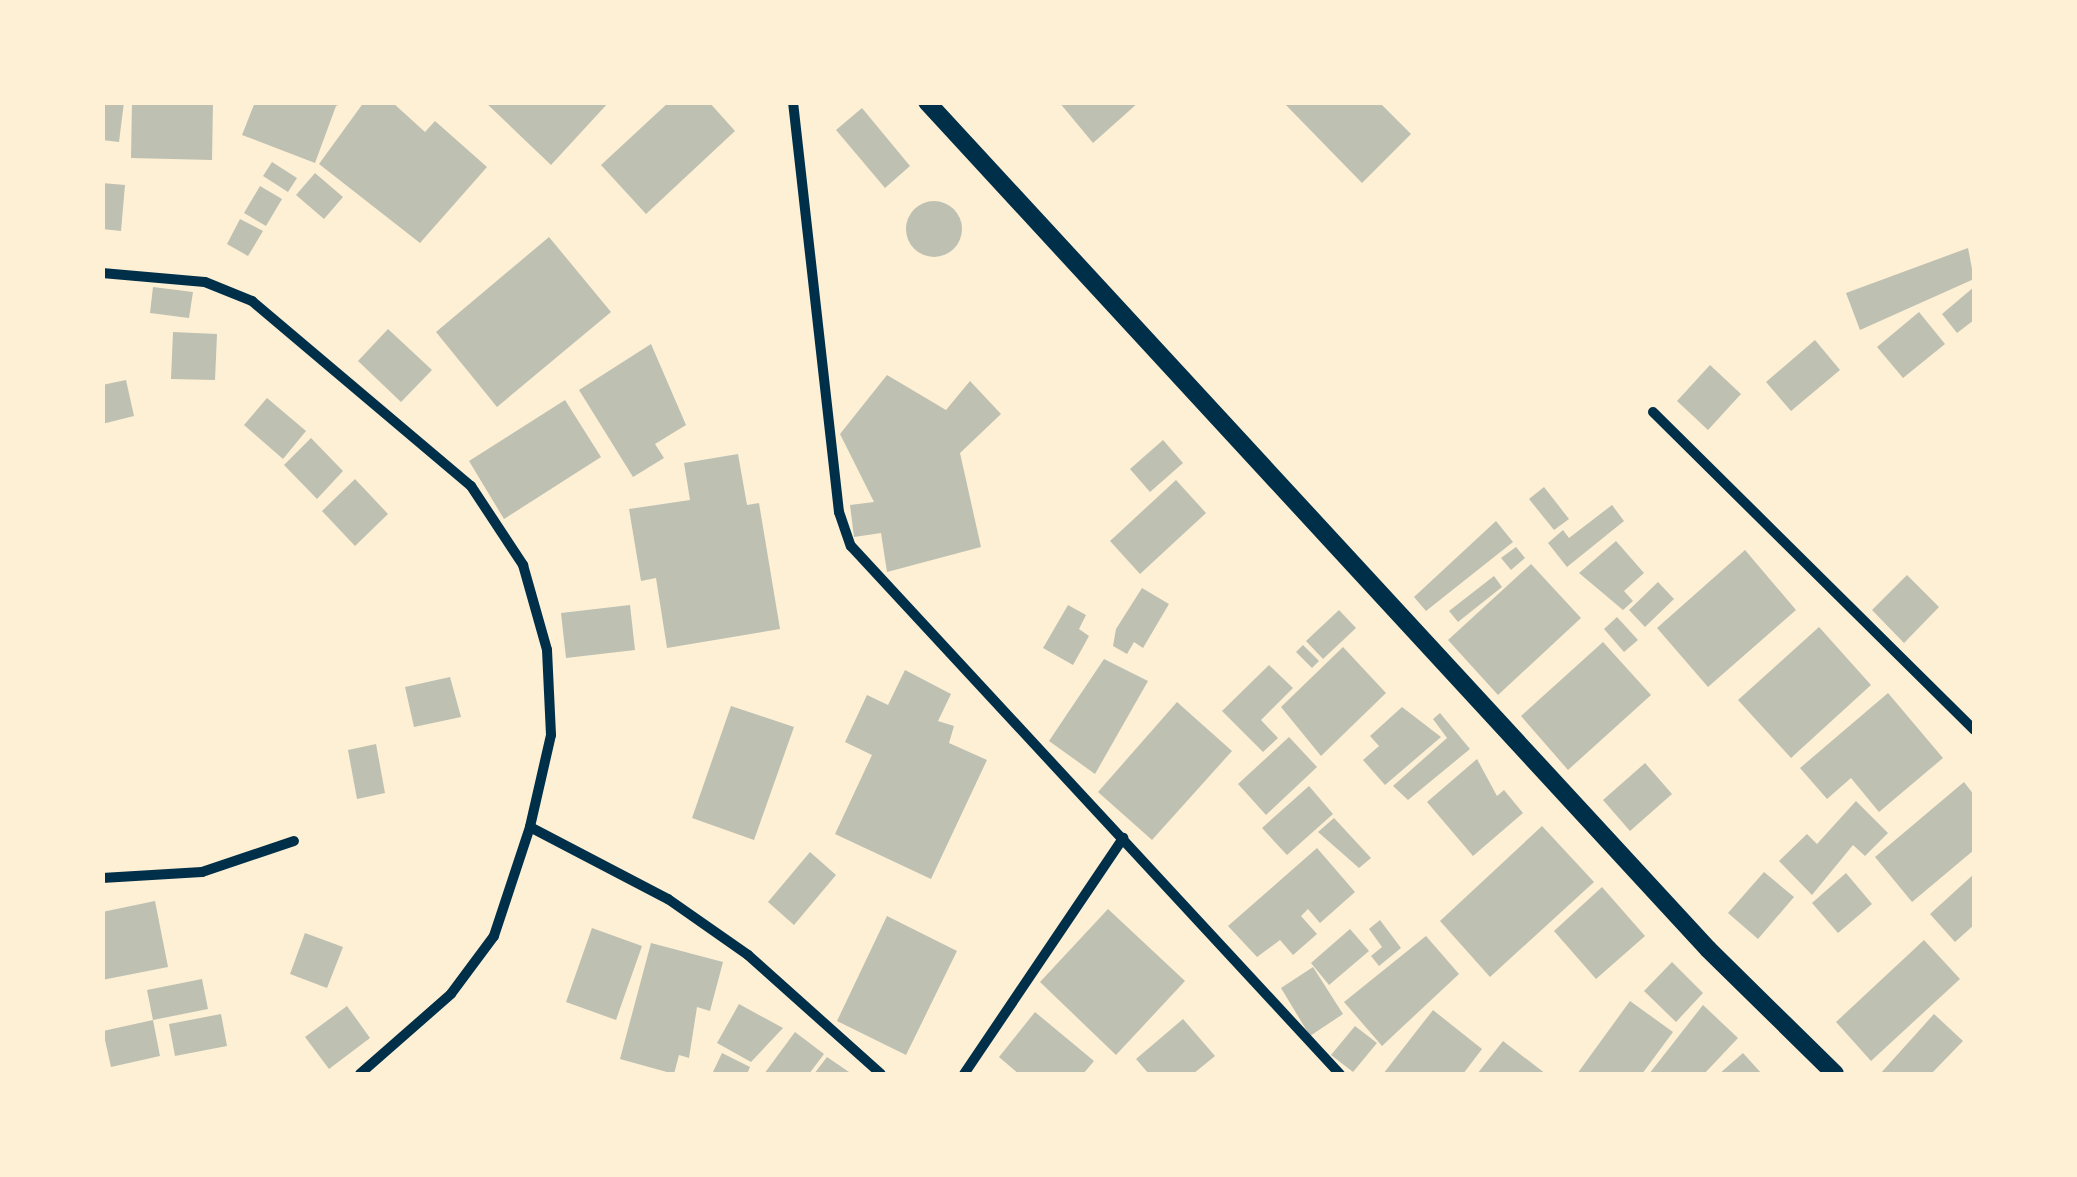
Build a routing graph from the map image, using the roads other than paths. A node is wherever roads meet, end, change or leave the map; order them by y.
1 (793, 102) edge
2 (927, 102) edge
3 (102, 273) edge
4 (1653, 412) dead end
5 (1974, 730) edge
6 (530, 827) junction
7 (1123, 838) junction
8 (294, 841) dead end
9 (102, 878) edge
10 (360, 1074) edge
11 (880, 1074) edge
12 (964, 1074) edge
13 (1340, 1074) edge
14 (1835, 1074) edge

1 - 7 street
2 - 14 street
3 - 6 street
4 - 5 street
6 - 10 street
6 - 11 street
7 - 12 street
7 - 13 street
8 - 9 street

